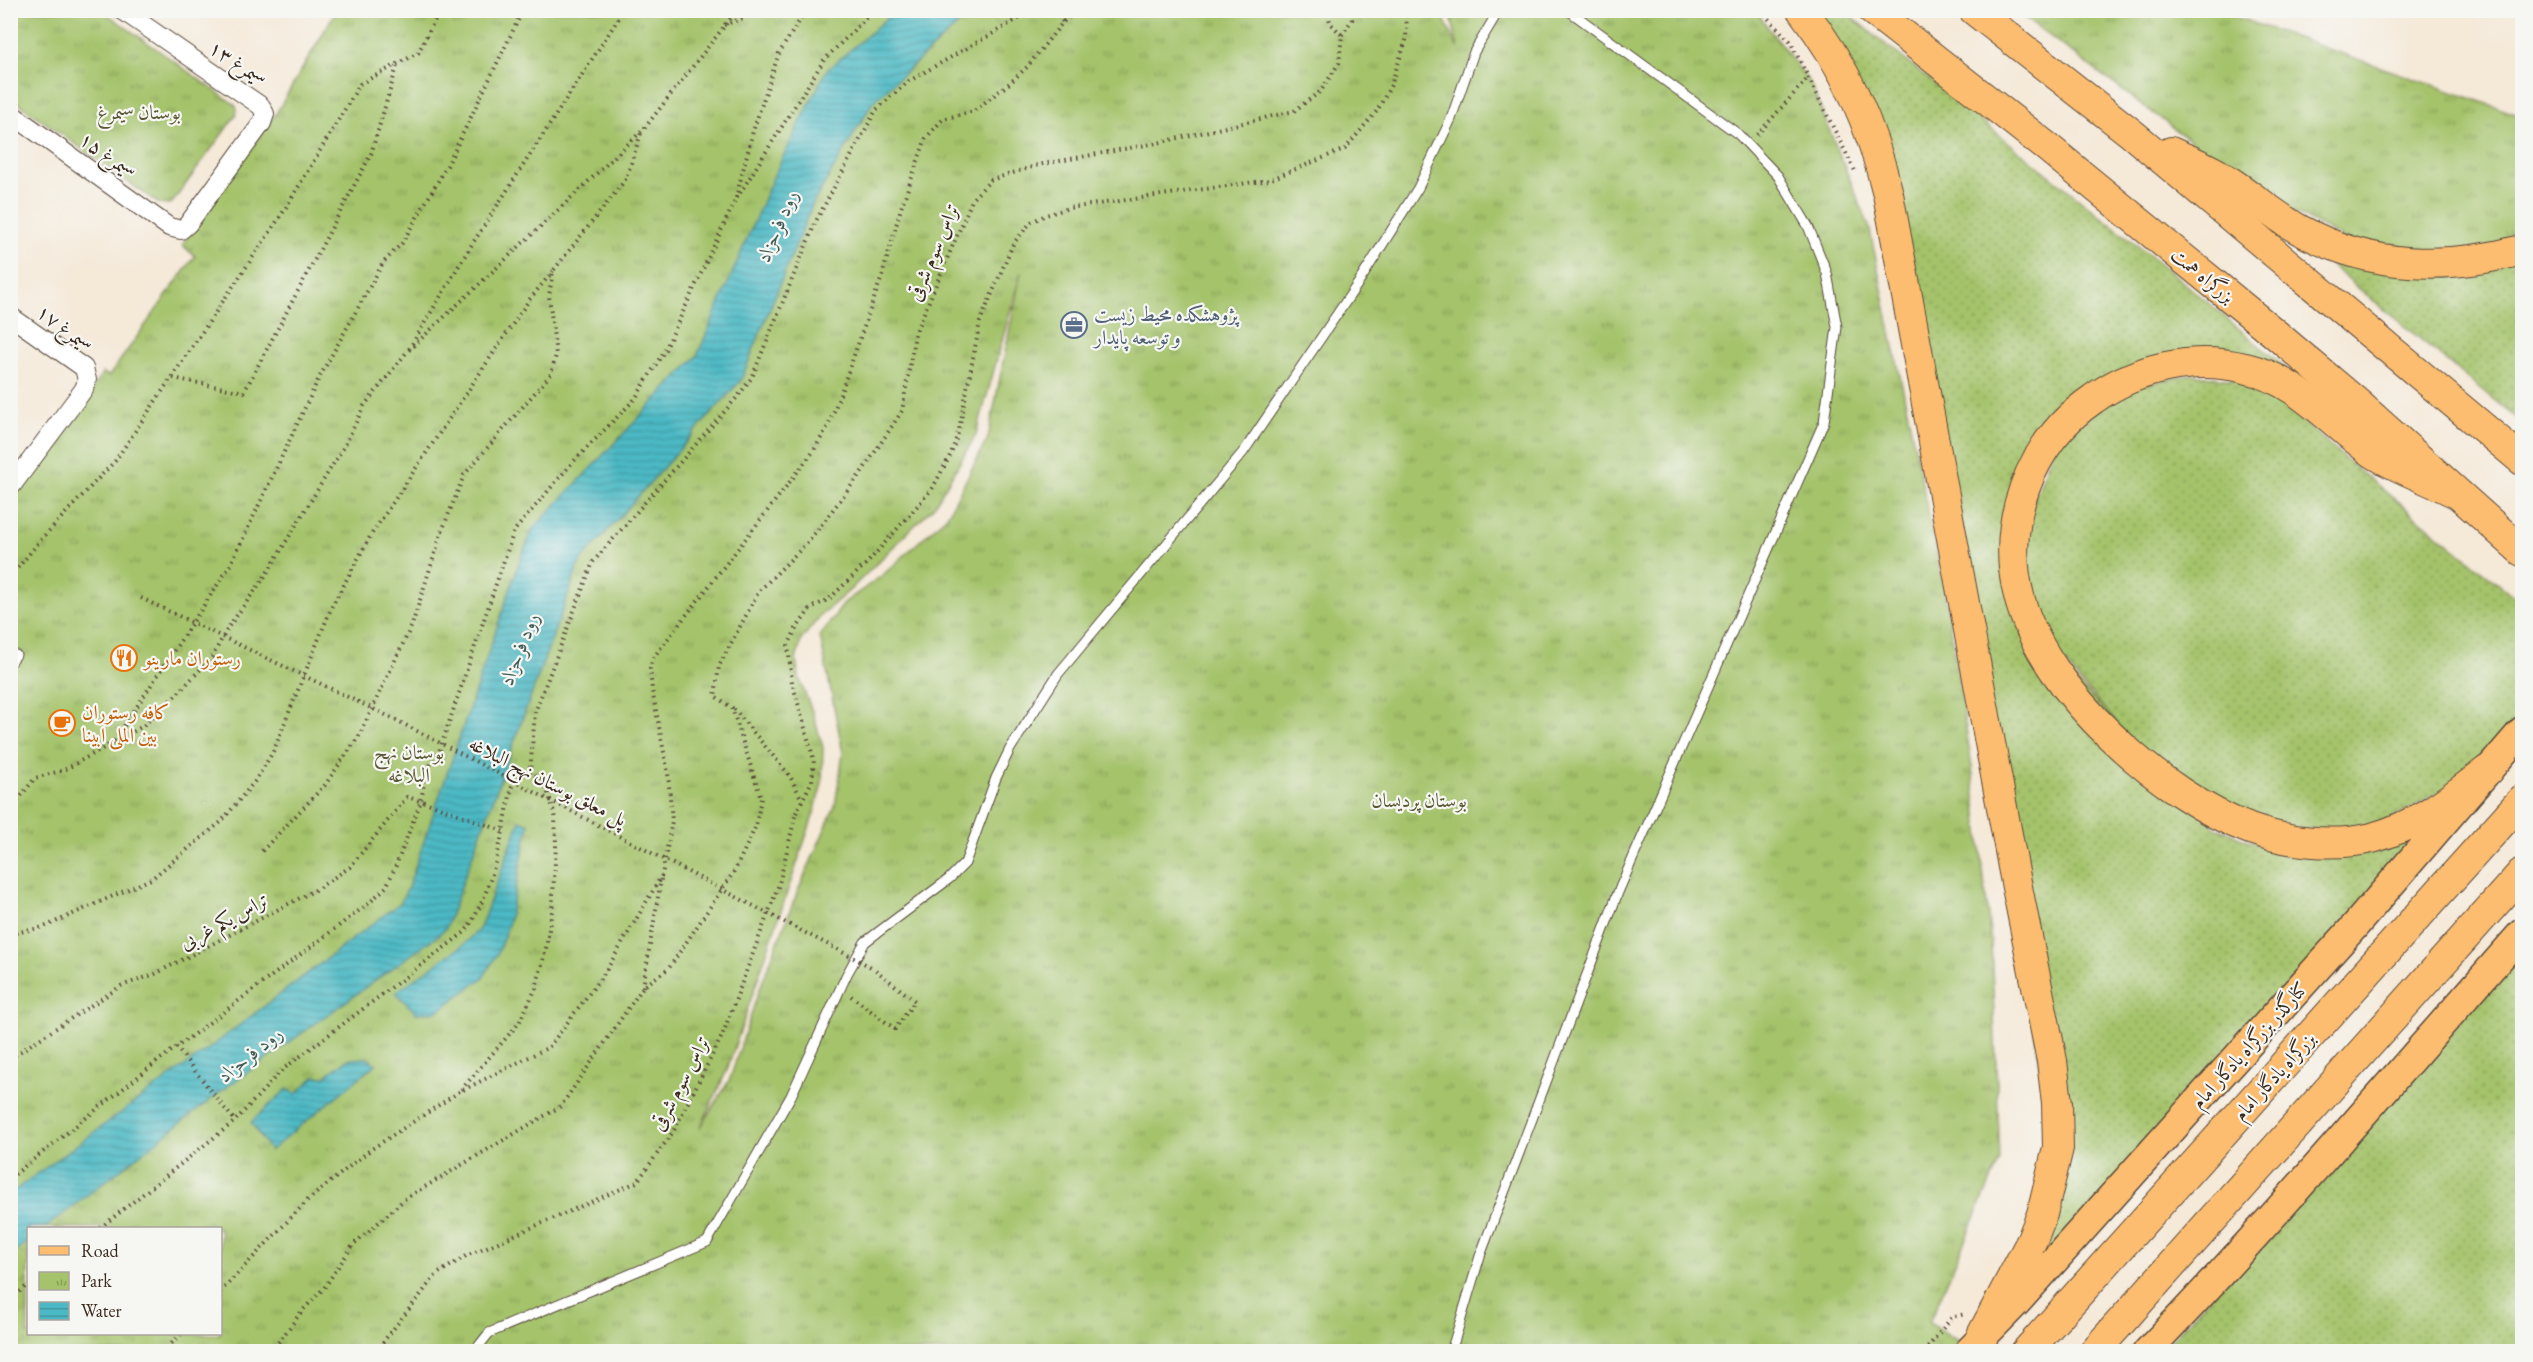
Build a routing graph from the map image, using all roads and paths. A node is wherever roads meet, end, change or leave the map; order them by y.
1 (122, 10) edge
2 (440, 10) edge
3 (523, 10) edge
4 (624, 10) edge
5 (737, 10) edge
6 (765, 10) edge
7 (803, 10) edge
8 (874, 10) edge
9 (1034, 10) edge
10 (1056, 10) edge
11 (1078, 10) edge
12 (1326, 10) edge
13 (1351, 10) edge
14 (1407, 10) edge
15 (1499, 10) edge
16 (1568, 10) edge
17 (1760, 10) edge
18 (1802, 10) edge
19 (1872, 10) edge
20 (1974, 10) edge
21 (1064, 22) junction
22 (723, 26) junction
23 (1342, 35) junction
24 (398, 63) junction
25 (1808, 78) junction
26 (10, 113) edge
27 (643, 130) junction
28 (2131, 133) junction
29 (1748, 145) junction
30 (1858, 178) dead end
31 (735, 201) junction
32 (181, 230) joint
33 (2523, 250) edge
34 (553, 271) junction
35 (10, 316) edge
36 (406, 353) junction
37 (173, 378) junction
38 (2523, 460) edge
39 (10, 488) edge
40 (2456, 493) junction
41 (2523, 551) edge
42 (10, 577) edge
43 (141, 598) dead end
44 (732, 708) junction
45 (2523, 731) edge
46 (113, 744) junction
47 (2488, 770) junction
48 (530, 773) junction
49 (2523, 800) edge
50 (421, 801) junction
51 (10, 810) edge
52 (796, 813) junction
53 (503, 831) junction
54 (262, 851) dead end
55 (2523, 873) edge
56 (662, 875) junction
57 (2523, 933) edge
58 (10, 934) edge
59 (643, 987) junction
60 (840, 989) junction
61 (176, 1048) junction
62 (10, 1058) edge
63 (459, 1092) junction
64 (235, 1121) junction
65 (10, 1179) edge
66 (101, 1227) edge
67 (27, 1286) edge
68 (222, 1290) edge
69 (10, 1299) edge
70 (1974, 1333) edge
71 (180, 1335) edge
72 (162, 1352) edge
73 (271, 1352) edge
74 (375, 1352) edge
75 (474, 1352) edge
76 (1451, 1352) edge
77 (1924, 1352) edge
78 (2026, 1352) edge
79 (2094, 1352) edge
80 (2147, 1352) edge

1 - 32 street, سیمرغ ۱۳
2 - 24 path
3 - 46 path
4 - 36 path
5 - 22 path
6 - 22 path
7 - 31 path
8 - 31 path
9 - 48 path
10 - 21 path
11 - 21 path
12 - 23 path
13 - 23 path
14 - 52 path
15 - 60 lane
16 - 29 lane
17 - 25 path
18 - 70 highway
19 - 40 highway, بزرگراه همت
20 - 28 highway
21 - 56 path
22 - 27 path
23 - 44 path, تراس سوم شرقی
24 - 37 path
24 - 37 path
25 - 29 path
25 - 30 path
26 - 32 street, سیمرغ ۱۵
27 - 34 path
27 - 36 path
28 - 33 highway
28 - 38 highway
29 - 76 lane
31 - 50 path
34 - 54 path
34 - 58 path
35 - 39 street, سیمرغ ۱۷
36 - 46 path
37 - 42 path
40 - 41 highway, بزرگراه همت
40 - 47 highway
43 - 60 path, پل معلق بوستان نهج البلاغه, bridge
44 - 52 path, تراس سوم شرقی
44 - 59 path, تراس سوم شرقی
45 - 47 main road, کنارگذر بزرگراه یادگار امام
46 - 51 path
47 - 70 main road, کنارگذر بزرگراه یادگار امام
48 - 53 path
48 - 63 path
49 - 78 highway, بزرگراه یادگار امام
50 - 53 path
50 - 61 path
50 - 62 path, تراس یکم غربی
52 - 74 path, تراس سوم شرقی
53 - 64 path
55 - 79 highway
56 - 59 path
56 - 63 path
57 - 80 main road
59 - 73 path, تراس سوم شرقی
60 - 75 lane
61 - 64 path
61 - 65 path
63 - 68 path
64 - 66 path
67 - 69 path
70 - 77 path
71 - 72 path

